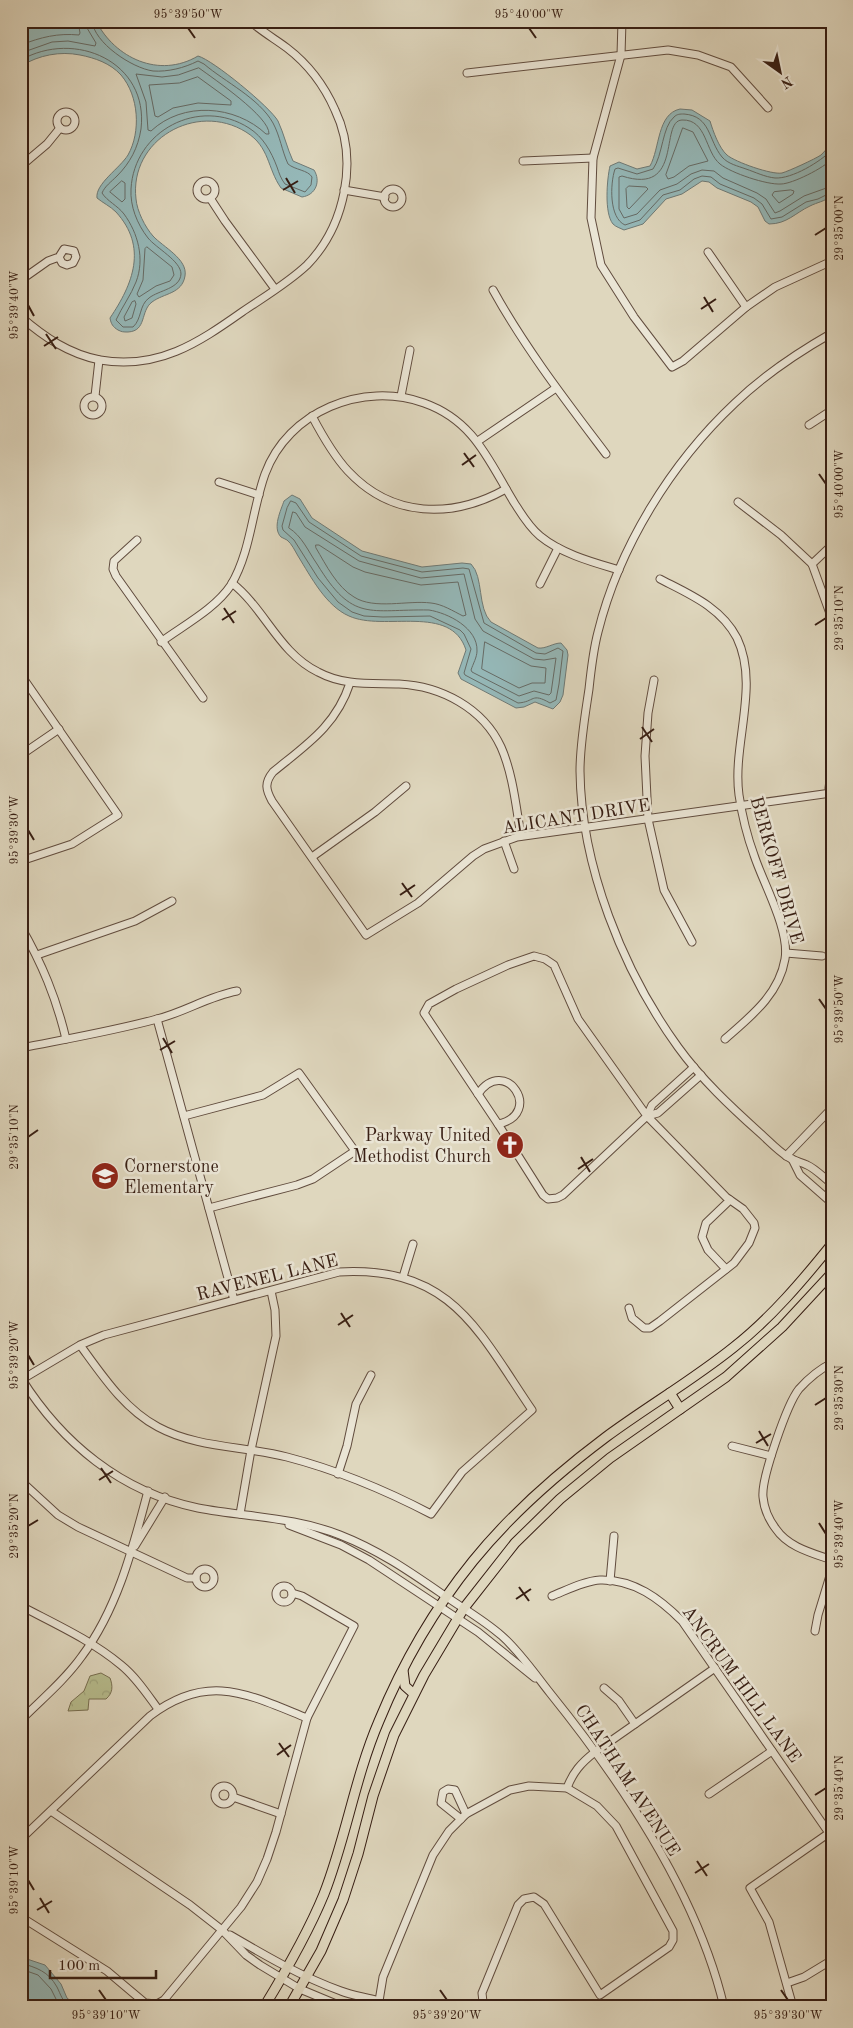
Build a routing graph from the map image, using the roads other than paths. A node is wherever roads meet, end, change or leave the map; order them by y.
1 (250, 21) edge
2 (622, 21) edge
3 (621, 55) junction
4 (467, 73) dead end
5 (768, 108) dead end
6 (60, 128) dead end
7 (593, 158) junction
8 (523, 161) dead end
9 (21, 166) edge
10 (344, 190) junction
11 (385, 197) dead end
12 (210, 198) dead end
13 (708, 252) dead end
14 (59, 257) dead end
15 (832, 261) edge
16 (21, 280) edge
17 (275, 289) junction
18 (493, 290) dead end
19 (746, 307) junction
20 (21, 317) edge
21 (832, 333) edge
22 (410, 350) dead end
23 (99, 360) junction
24 (556, 388) junction
25 (95, 396) dead end
26 (401, 396) junction
27 (832, 410) edge
28 (312, 416) junction
29 (809, 425) dead end
30 (478, 441) junction
31 (606, 454) dead end
32 (21, 462) edge
33 (21, 466) edge
34 (219, 482) dead end
35 (506, 490) junction
36 (259, 495) junction
37 (738, 502) dead end
38 (137, 540) dead end
39 (832, 545) edge
40 (558, 548) junction
41 (812, 564) junction
42 (620, 570) junction
43 (660, 579) dead end
44 (232, 583) junction
45 (540, 584) dead end
46 (832, 619) edge
47 (161, 642) junction
48 (21, 675) edge
49 (654, 680) dead end
50 (350, 683) junction
51 (202, 698) dead end
52 (59, 729) junction
53 (21, 755) edge
54 (832, 765) edge
55 (406, 786) dead end
56 (831, 794) edge
57 (741, 805) junction
58 (648, 818) junction
59 (586, 827) junction
60 (521, 836) junction
61 (504, 841) junction
62 (312, 857) junction
63 (21, 861) edge
64 (514, 869) dead end
65 (172, 901) dead end
66 (21, 927) edge
67 (692, 942) dead end
68 (786, 953) junction
69 (37, 955) junction
70 (822, 956) dead end
71 (237, 991) dead end
72 (158, 1019) junction
73 (66, 1039) junction
74 (725, 1039) dead end
75 (21, 1048) edge
76 (694, 1067) junction
77 (701, 1075) junction
78 (478, 1094) junction
79 (832, 1108) edge
80 (184, 1116) junction
81 (647, 1116) junction
82 (498, 1124) junction
83 (789, 1158) junction
84 (832, 1184) edge
85 (730, 1200) junction
86 (832, 1203) edge
87 (209, 1208) junction
88 (413, 1244) dead end
89 (832, 1244) edge
90 (726, 1269) junction
91 (832, 1273) edge
92 (403, 1277) junction
93 (270, 1291) junction
94 (234, 1300) junction
95 (629, 1308) dead end
96 (769, 1314) junction
97 (782, 1327) junction
98 (80, 1345) junction
99 (832, 1363) edge
100 (371, 1375) dead end
101 (22, 1379) edge
102 (670, 1393) junction
103 (680, 1409) junction
104 (732, 1446) dead end
105 (251, 1450) junction
106 (771, 1456) junction
107 (338, 1474) junction
108 (21, 1481) edge
109 (148, 1491) junction
110 (165, 1497) junction
111 (240, 1514) junction
112 (279, 1521) junction
113 (614, 1536) dead end
114 (131, 1553) junction
115 (832, 1560) edge
116 (832, 1570) edge
117 (196, 1578) dead end
118 (610, 1581) junction
119 (292, 1593) dead end
120 (552, 1596) dead end
121 (447, 1597) junction
122 (21, 1606) edge
123 (440, 1607) junction
124 (464, 1608) junction
125 (456, 1618) junction
126 (816, 1631) dead end
127 (90, 1644) junction
128 (715, 1668) junction
129 (402, 1670) junction
130 (544, 1685) junction
131 (604, 1688) dead end
132 (414, 1694) junction
133 (158, 1710) junction
134 (307, 1718) junction
135 (21, 1720) edge
136 (635, 1724) junction
137 (772, 1751) junction
138 (594, 1752) junction
139 (567, 1788) junction
140 (709, 1794) dead end
141 (234, 1798) dead end
142 (51, 1810) junction
143 (281, 1814) junction
144 (21, 1839) edge
145 (21, 1917) edge
146 (222, 1930) junction
147 (832, 1960) edge
148 (287, 1967) junction
149 (307, 1977) junction
150 (281, 1978) junction
151 (787, 1983) junction
152 (300, 1989) junction
153 (379, 2004) edge
154 (264, 2007) edge
155 (289, 2007) edge
156 (355, 2007) edge
157 (364, 2007) edge
158 (487, 2007) edge
159 (724, 2007) edge
160 (793, 2007) edge

1 - 10 street
2 - 3 street
3 - 4 street
3 - 5 street
3 - 7 street
6 - 9 street
7 - 8 street
7 - 19 street
10 - 11 street
10 - 17 street
12 - 17 street
13 - 19 street
14 - 16 street
15 - 19 street
17 - 23 street
18 - 24 street
20 - 23 street
21 - 42 street
22 - 26 street
23 - 25 street
24 - 30 street
24 - 31 street
26 - 28 street
26 - 30 street
27 - 29 street
28 - 35 street
28 - 36 street
30 - 35 street
32 - 33 street
34 - 36 street
35 - 40 street
36 - 44 street
37 - 41 street
38 - 47 street
39 - 41 street
40 - 42 street
40 - 45 street
41 - 46 street
42 - 59 street
43 - 57 street, BERKOFF DRIVE
44 - 47 street
44 - 50 street
47 - 51 street
48 - 52 street
49 - 58 street
50 - 60 street
50 - 62 street
52 - 53 street
52 - 63 street
54 - 56 street
55 - 62 street
56 - 57 street, ALICANT DRIVE
57 - 58 street, ALICANT DRIVE
57 - 68 street, BERKOFF DRIVE
58 - 59 street, ALICANT DRIVE
58 - 67 street
59 - 60 street, ALICANT DRIVE
59 - 76 street
60 - 61 street, ALICANT DRIVE
61 - 62 street, ALICANT DRIVE
61 - 64 street
65 - 69 street
66 - 69 street
68 - 70 street
68 - 74 street, BERKOFF DRIVE
69 - 73 street
71 - 72 street
72 - 73 street
72 - 80 street
73 - 75 street
76 - 77 street
76 - 81 street
77 - 81 street
77 - 83 street
78 - 81 street
78 - 82 street
78 - 82 street
79 - 83 street
80 - 87 street
80 - 87 street
81 - 82 street
81 - 85 street
83 - 84 street
83 - 86 street
85 - 90 street
85 - 90 street
87 - 94 street
88 - 92 street
89 - 96 main road
90 - 95 street
91 - 97 main road
92 - 93 street, RAVENEL LANE
92 - 107 street, RAVENEL LANE
93 - 94 street, RAVENEL LANE
93 - 105 street
94 - 98 street, RAVENEL LANE
96 - 97 main road
96 - 102 main road
97 - 103 main road
98 - 101 street, RAVENEL LANE
98 - 105 street
99 - 106 street
100 - 107 street
101 - 109 street, CHATHAM AVENUE
102 - 103 main road
102 - 121 main road
103 - 124 main road
104 - 106 street
105 - 107 street
105 - 111 street
106 - 115 street
108 - 114 street
109 - 110 street, CHATHAM AVENUE
109 - 114 street
110 - 111 street, CHATHAM AVENUE
110 - 114 street
111 - 112 street, CHATHAM AVENUE
112 - 121 street, CHATHAM AVENUE
112 - 123 street, CHATHAM AVENUE
113 - 118 street
114 - 117 street
114 - 127 street
116 - 126 street
118 - 120 street, ANCRUM HILL LANE
118 - 128 street, ANCRUM HILL LANE
119 - 134 street
121 - 123 main road
121 - 124 street, CHATHAM AVENUE
122 - 127 street
123 - 125 street, CHATHAM AVENUE
123 - 129 main road
124 - 125 main road
124 - 130 street, CHATHAM AVENUE
125 - 130 street, CHATHAM AVENUE
125 - 132 main road
127 - 133 street
127 - 135 street
128 - 136 street
128 - 137 street, ANCRUM HILL LANE
129 - 132 main road
129 - 148 main road
130 - 138 street, CHATHAM AVENUE
131 - 136 street
132 - 149 main road
133 - 134 street
133 - 142 street
134 - 143 street
136 - 138 street
137 - 140 street
137 - 151 street, ANCRUM HILL LANE
138 - 139 street
138 - 159 street, CHATHAM AVENUE
139 - 153 street
139 - 158 street
141 - 143 street
142 - 144 street
142 - 146 street
143 - 146 street
145 - 146 street
146 - 148 street
146 - 150 street
147 - 151 street
148 - 149 street
148 - 150 main road
149 - 152 main road
149 - 153 street
150 - 152 street
150 - 154 main road
151 - 160 street
152 - 155 main road
152 - 156 street
153 - 157 street

